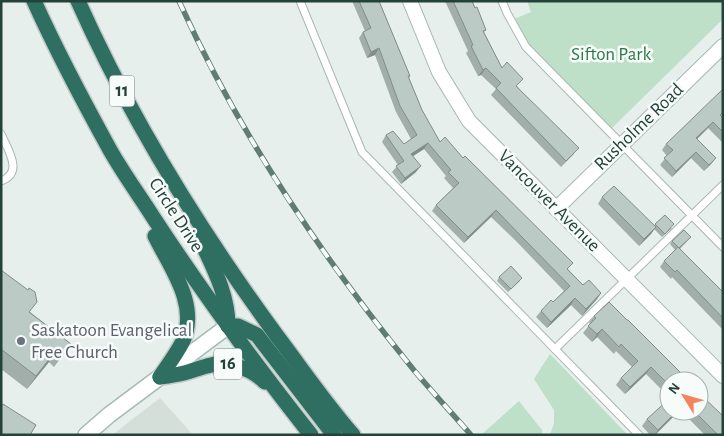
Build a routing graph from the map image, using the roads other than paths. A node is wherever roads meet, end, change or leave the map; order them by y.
1 (34, 1) edge
2 (78, 1) edge
3 (300, 1) edge
4 (410, 1) edge
5 (502, 1) edge
6 (723, 46) edge
7 (1, 134) edge
8 (621, 144) junction
9 (125, 174) junction
10 (171, 179) junction
11 (1, 181) edge
12 (723, 184) edge
13 (556, 209) junction
14 (692, 215) junction
15 (723, 247) edge
16 (626, 278) junction
17 (228, 326) junction
18 (554, 350) junction
19 (723, 376) edge
20 (160, 377) junction
21 (284, 400) junction
22 (86, 435) edge
23 (311, 435) edge
24 (334, 435) edge
25 (353, 435) edge
26 (639, 435) edge

1 - 9 highway, Circle Drive / 11
2 - 10 highway, Circle Drive / 11
3 - 18 lane
4 - 13 street, Vancouver Avenue
5 - 8 lane
6 - 8 street, Rusholme Road
7 - 11 lane
8 - 13 street, Rusholme Road
8 - 14 lane
9 - 17 highway, Circle Drive / 11
9 - 20 highway
10 - 17 highway
10 - 25 highway, Circle Drive / 11
12 - 14 lane
13 - 16 street, Vancouver Avenue
14 - 15 lane
14 - 16 lane
16 - 18 lane
16 - 19 street, Vancouver Avenue
17 - 20 main road
17 - 21 highway, Circle Drive / 16
17 - 24 highway
18 - 26 lane
20 - 21 highway, 16
20 - 22 main road
21 - 23 highway, Circle Drive / 16

